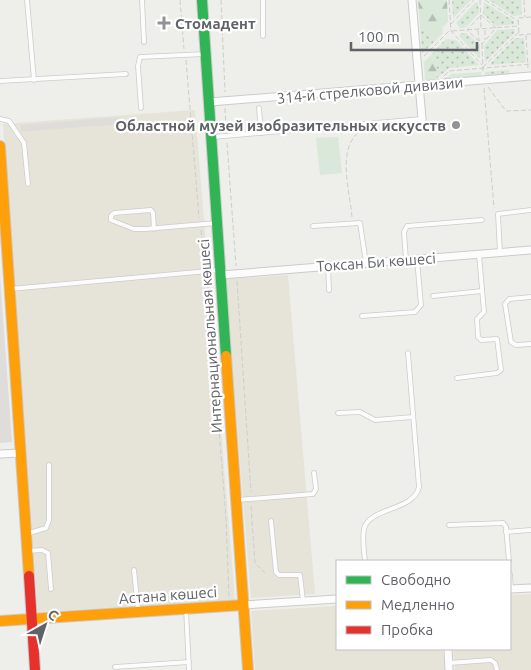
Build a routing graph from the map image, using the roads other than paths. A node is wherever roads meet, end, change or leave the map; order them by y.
1 (26, 0) edge
2 (142, 0) edge
3 (202, 0) edge
4 (263, 0) edge
5 (412, 0) edge
6 (263, 36) dead end
7 (144, 42) dead end
8 (205, 54) junction
9 (126, 74) dead end
10 (530, 76) edge
11 (34, 80) junction
12 (0, 81) edge
13 (419, 86) junction
14 (210, 102) junction
15 (141, 108) dead end
16 (259, 108) dead end
17 (0, 119) edge
18 (422, 120) joint
19 (261, 133) junction
20 (212, 137) junction
21 (0, 146) edge
22 (28, 184) dead end
23 (531, 210) edge
24 (482, 220) dead end
25 (217, 223) junction
26 (313, 226) dead end
27 (154, 229) junction
28 (531, 250) edge
29 (500, 253) junction
30 (479, 255) junction
31 (417, 259) junction
32 (406, 260) junction
33 (366, 263) junction
34 (328, 266) junction
35 (221, 272) junction
36 (10, 289) junction
37 (329, 290) dead end
38 (482, 292) junction
39 (434, 296) dead end
40 (531, 296) edge
41 (362, 316) dead end
42 (531, 344) edge
43 (408, 353) dead end
44 (457, 378) dead end
45 (338, 413) dead end
46 (413, 417) junction
47 (20, 453) junction
48 (0, 454) edge
49 (49, 465) dead end
50 (314, 473) dead end
51 (237, 500) junction
52 (271, 521) dead end
53 (449, 525) dead end
54 (531, 530) edge
55 (506, 532) junction
56 (26, 534) junction
57 (27, 551) junction
58 (365, 560) edge
59 (509, 560) edge
60 (134, 570) dead end
61 (531, 588) edge
62 (51, 589) dead end
63 (511, 589) edge
64 (336, 600) edge
65 (303, 601) junction
66 (243, 605) junction
67 (186, 609) junction
68 (138, 612) junction
69 (32, 619) junction
70 (0, 621) edge
71 (448, 650) edge
72 (189, 662) junction
73 (116, 667) dead end
74 (449, 667) edge
75 (35, 670) edge
76 (189, 670) edge
77 (248, 670) edge
78 (498, 670) edge

1 - 11 lane
2 - 7 lane
3 - 8 main road, Интернациональная көшесі
4 - 6 lane
5 - 13 street
8 - 14 main road, Интернациональная көшесі
8 - 15 lane
9 - 11 lane
10 - 13 street, 314-й стрелковой дивизии
11 - 12 lane
13 - 14 street, 314-й стрелковой дивизии
13 - 18 street
14 - 20 main road, Интернациональная көшесі
16 - 19 lane
17 - 22 lane
18 - 19 lane
19 - 20 lane
20 - 25 main road, Интернациональная көшесі
21 - 36 main road
23 - 29 lane
24 - 32 lane
25 - 27 lane
25 - 35 main road, Интернациональная көшесі
26 - 33 lane
27 - 27 lane
28 - 29 street, Токсан Би көшесі
29 - 30 street, Токсан Би көшесі
30 - 31 street, Токсан Би көшесі
30 - 38 lane
31 - 32 street, Токсан Би көшесі
31 - 41 lane
32 - 33 street, Токсан Би көшесі
33 - 34 street, Токсан Би көшесі
34 - 35 street, Токсан Би көшесі
34 - 37 lane
35 - 36 lane
35 - 51 main road, Интернациональная көшесі
36 - 47 main road
38 - 39 lane
38 - 44 lane
40 - 42 lane
43 - 46 lane
45 - 46 lane
46 - 58 lane
47 - 48 street
47 - 56 main road
49 - 56 lane
50 - 51 lane
51 - 66 main road, Интернациональная көшесі
52 - 65 lane
53 - 55 lane
54 - 55 lane
55 - 59 lane
56 - 57 main road
57 - 62 lane
57 - 69 main road
60 - 68 lane
61 - 63 street
64 - 65 street, Астана көшесі
65 - 66 street, Астана көшесі
66 - 67 main road, Астана көшесі
66 - 77 main road, Интернациональная көшесі
67 - 68 main road, Астана көшесі
67 - 72 lane
68 - 69 main road, Астана көшесі
69 - 70 main road, Астана көшесі
69 - 75 main road
71 - 74 street
72 - 73 lane
72 - 76 lane
74 - 78 lane

